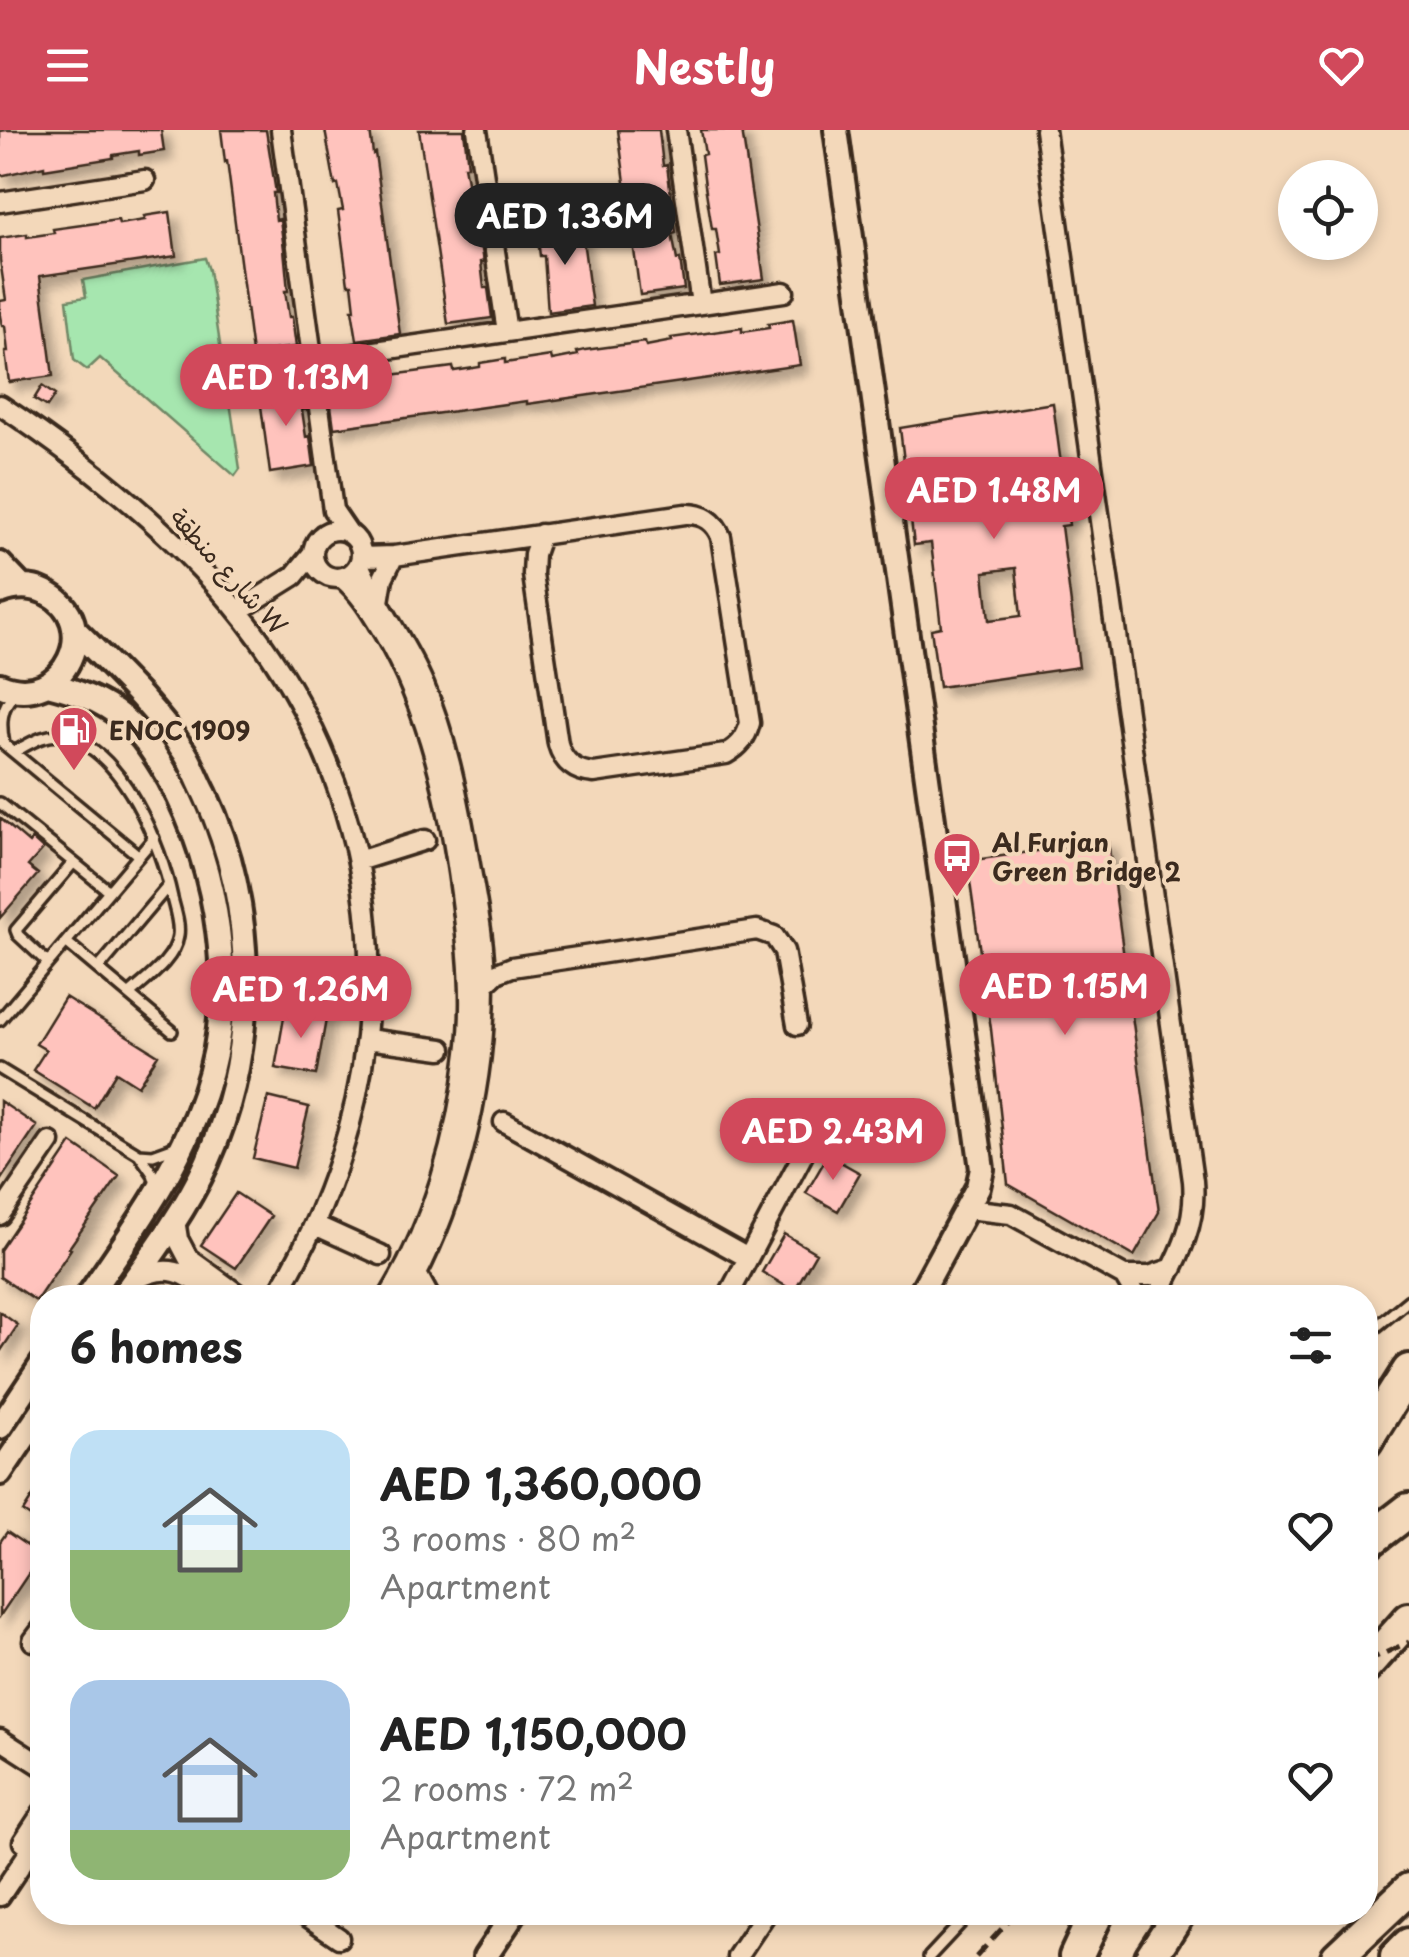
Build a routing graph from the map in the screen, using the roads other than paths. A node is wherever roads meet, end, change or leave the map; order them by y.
1 (281, 130) edge
2 (477, 130) edge
3 (676, 130) edge
4 (836, 130) edge
5 (1044, 130) edge
6 (145, 180) dead end
7 (0, 202) edge
8 (784, 292) dead end
9 (701, 304) junction
10 (507, 332) junction
11 (312, 360) junction
12 (0, 405) edge
13 (333, 510) junction
14 (348, 532) junction
15 (324, 533) junction
16 (540, 534) junction
17 (497, 540) junction
18 (312, 554) junction
19 (394, 556) junction
20 (360, 561) junction
21 (0, 564) edge
22 (320, 572) junction
23 (533, 574) junction
24 (294, 576) junction
25 (342, 578) junction
26 (11, 589) edge
27 (379, 602) junction
28 (238, 610) junction
29 (74, 629) junction
30 (48, 684) junction
31 (9, 688) edge
32 (2, 742) edge
33 (14, 752) junction
34 (0, 802) edge
35 (154, 838) junction
36 (425, 840) dead end
37 (139, 856) junction
38 (358, 861) junction
39 (74, 863) junction
40 (169, 885) junction
41 (109, 891) junction
42 (66, 942) junction
43 (484, 950) junction
44 (48, 963) junction
45 (512, 967) junction
46 (98, 969) junction
47 (485, 984) junction
48 (130, 996) junction
49 (0, 1020) edge
50 (797, 1025) dead end
51 (172, 1031) dead end
52 (367, 1039) junction
53 (442, 1049) dead end
54 (0, 1069) edge
55 (504, 1122) dead end
56 (188, 1135) junction
57 (50, 1142) dead end
58 (806, 1149) dead end
59 (140, 1154) junction
60 (981, 1177) junction
61 (157, 1197) junction
62 (967, 1208) junction
63 (1011, 1214) junction
64 (0, 1215) edge
65 (175, 1220) junction
66 (315, 1225) junction
67 (381, 1255) dead end
68 (748, 1258) junction
69 (1172, 1268) junction
70 (417, 1274) junction
71 (1124, 1276) junction
72 (96, 1285) edge
73 (130, 1285) edge
74 (134, 1285) edge
75 (200, 1285) edge
76 (225, 1285) edge
77 (283, 1285) edge
78 (395, 1285) edge
79 (411, 1285) edge
80 (422, 1285) edge
81 (734, 1285) edge
82 (925, 1285) edge
83 (1129, 1285) edge
84 (1164, 1285) edge
85 (1409, 1300) edge
86 (1378, 1325) edge
87 (1405, 1378) edge
88 (30, 1382) edge
89 (1378, 1402) edge
90 (1378, 1420) edge
91 (30, 1426) edge
92 (0, 1427) edge
93 (4, 1458) edge
94 (1409, 1510) edge
95 (1378, 1534) edge
96 (1409, 1619) edge
97 (1378, 1654) edge
98 (0, 1739) edge
99 (30, 1758) edge
100 (30, 1831) edge
101 (30, 1851) edge
102 (0, 1876) edge
103 (1409, 1890) edge
104 (0, 1896) edge
105 (1378, 1919) edge
106 (320, 1925) edge
107 (506, 1925) edge
108 (758, 1925) edge
109 (959, 1925) edge
110 (1091, 1925) edge
111 (1172, 1925) edge
112 (1371, 1925) edge
113 (339, 1938) dead end
114 (1409, 1946) edge
115 (485, 1957) edge
116 (737, 1957) edge
117 (929, 1957) edge
118 (1076, 1957) edge
119 (1151, 1957) edge
120 (1337, 1957) edge
121 (1397, 1957) edge

1 - 11 street
2 - 10 street
3 - 9 street
4 - 60 street
5 - 69 street
6 - 7 street
8 - 9 street
9 - 10 street
10 - 11 street
11 - 13 street
12 - 28 street, شارع منطقة W
13 - 14 street
13 - 15 street
14 - 15 street
14 - 20 street
15 - 18 street
16 - 17 street
16 - 23 street
16 - 23 street
17 - 19 street
17 - 23 street
18 - 22 street
18 - 24 street
19 - 20 street
19 - 27 street
20 - 25 street
20 - 27 street
21 - 26 street
22 - 24 street
22 - 25 street
24 - 28 street
25 - 78 street
26 - 29 street
27 - 43 street
28 - 38 street, شارع منطقة W
29 - 30 street
29 - 65 street
30 - 31 street
30 - 56 street
31 - 32 lane
32 - 33 lane
33 - 35 lane
33 - 37 lane
34 - 39 lane
35 - 37 lane
35 - 40 lane
36 - 38 street
37 - 41 lane
38 - 52 street, شارع منطقة W
39 - 41 lane
39 - 44 lane
40 - 46 lane
40 - 48 lane
41 - 42 lane
42 - 44 lane
42 - 46 lane
43 - 45 street
43 - 47 street
44 - 49 lane
45 - 47 street
45 - 50 street
46 - 48 lane
47 - 70 street
48 - 51 lane
52 - 53 street
52 - 66 street, شارع منطقة W
54 - 59 lane
55 - 68 street
56 - 59 lane
56 - 61 street
57 - 64 street
58 - 68 street
59 - 61 lane
60 - 62 street
60 - 63 street
61 - 72 street
62 - 63 street
62 - 82 street
63 - 71 street
65 - 73 street
65 - 76 street
66 - 67 street
66 - 77 street, شارع منطقة W
68 - 81 street
69 - 71 street
69 - 84 street
70 - 79 street
70 - 80 street
71 - 83 street
74 - 75 street
85 - 86 lane
87 - 89 highway
87 - 90 highway
88 - 92 street
91 - 93 street
94 - 95 highway
96 - 97 highway
98 - 99 street
100 - 102 street
101 - 104 street
103 - 105 highway
106 - 113 street
107 - 115 street
108 - 116 street
109 - 117 lane
110 - 118 highway
111 - 119 highway
112 - 120 highway
114 - 121 highway

